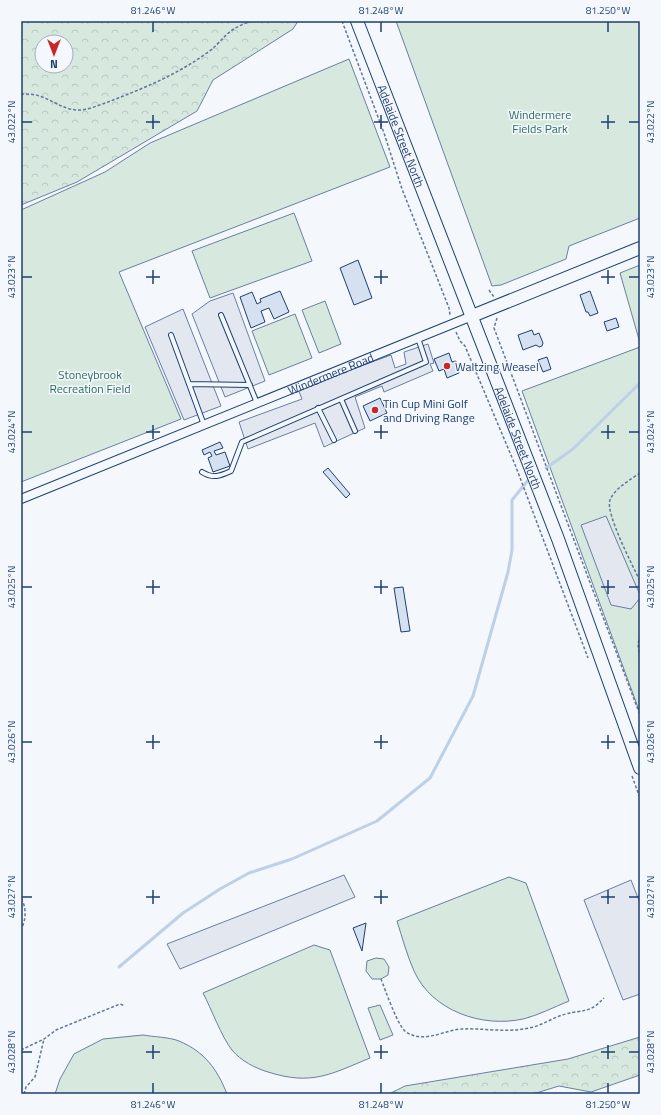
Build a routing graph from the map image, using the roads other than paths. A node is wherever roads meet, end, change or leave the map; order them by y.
1 (357, 21) edge
2 (640, 248) edge
3 (221, 315) dead end
4 (472, 316) junction
5 (171, 336) dead end
6 (418, 338) junction
7 (189, 384) junction
8 (250, 385) junction
9 (341, 399) junction
10 (258, 403) junction
11 (318, 408) junction
12 (204, 425) junction
13 (355, 431) dead end
14 (334, 440) dead end
15 (202, 472) dead end
16 (21, 499) edge
17 (636, 770) edge

1 - 4 main road, Adelaide Street North
2 - 4 main road, Windermere Road
3 - 8 lane
4 - 6 street, Windermere Road
4 - 17 main road, Adelaide Street North
5 - 7 lane
6 - 9 lane
6 - 10 street, Windermere Road
7 - 8 lane
7 - 12 lane
8 - 10 lane
9 - 11 lane
9 - 13 lane
10 - 12 street, Windermere Road
11 - 14 lane
11 - 15 lane
12 - 16 street, Windermere Road

